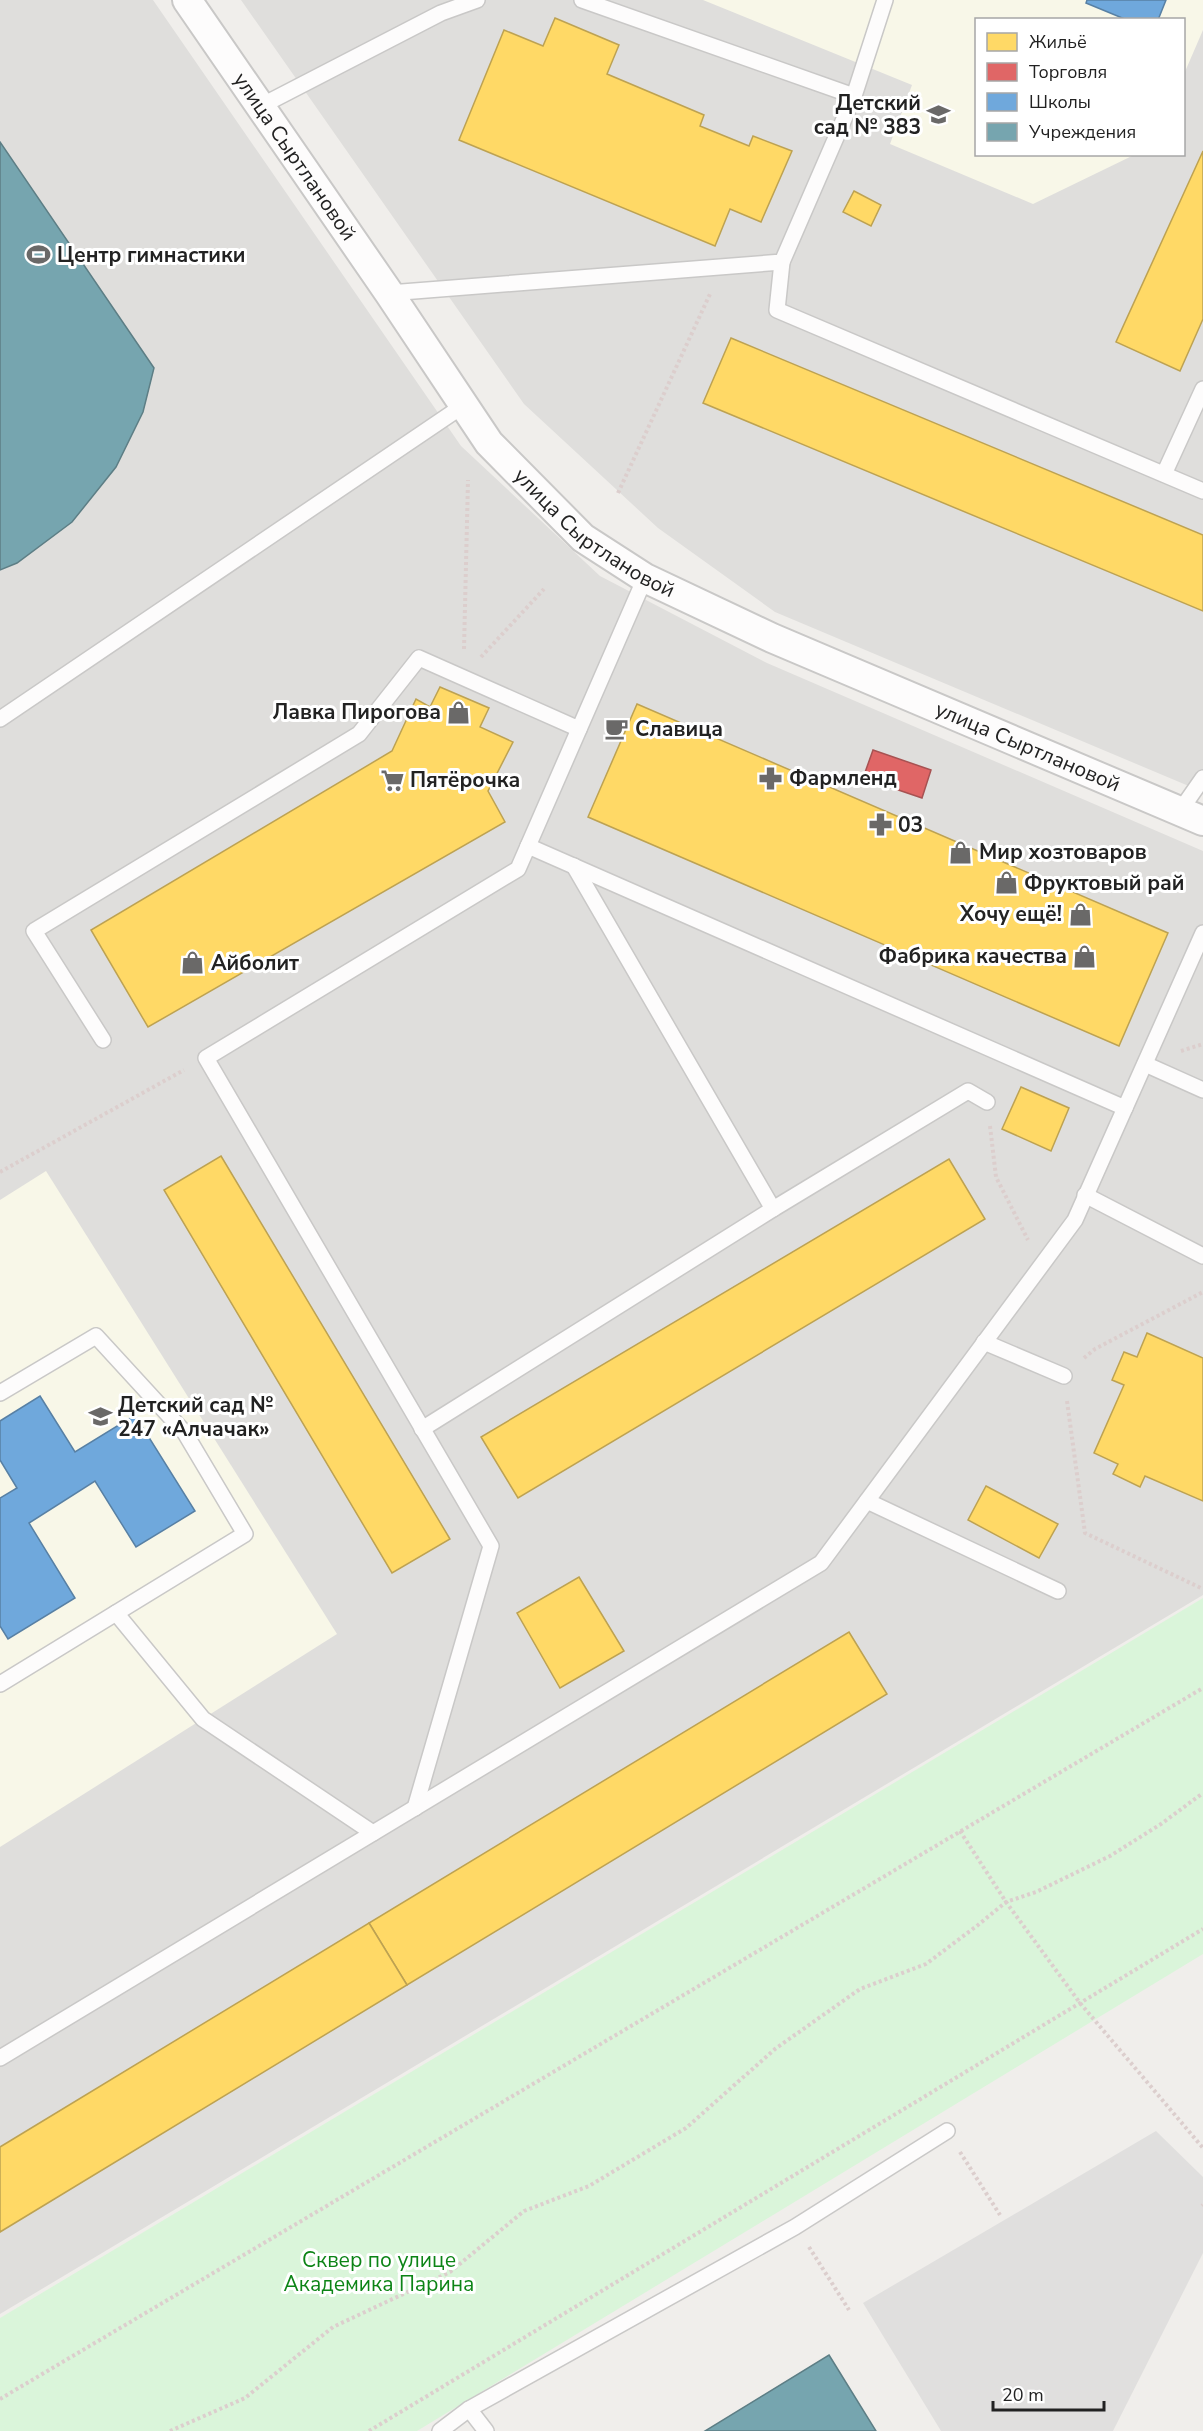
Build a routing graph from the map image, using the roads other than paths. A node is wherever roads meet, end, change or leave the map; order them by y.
1 (187, 0) edge
2 (477, 0) edge
3 (582, 0) edge
4 (885, 0) edge
5 (854, 96) junction
6 (259, 107) junction
7 (782, 262) junction
8 (389, 293) junction
9 (1203, 389) edge
10 (464, 405) junction
11 (1164, 474) junction
12 (1203, 491) edge
13 (645, 578) junction
14 (0, 719) edge
15 (579, 729) junction
16 (1203, 778) edge
17 (1191, 816) edge
18 (528, 846) junction
19 (574, 866) junction
20 (1203, 933) edge
21 (103, 1040) dead end
22 (1145, 1064) junction
23 (1203, 1090) edge
24 (987, 1101) road end
25 (1125, 1108) junction
26 (1085, 1195) junction
27 (773, 1209) junction
28 (1203, 1256) edge
29 (984, 1342) junction
30 (1064, 1376) road end
31 (0, 1393) edge
32 (422, 1429) junction
33 (867, 1501) junction
34 (1058, 1591) dead end
35 (116, 1613) junction
36 (0, 1684) edge
37 (415, 1808) junction
38 (373, 1833) junction
39 (0, 2058) edge
40 (947, 2131) road end
41 (469, 2409) junction
42 (440, 2431) edge
43 (486, 2431) edge

1 - 6 street, улица Сыртлановой
2 - 6 lane
3 - 5 lane
4 - 5 lane
5 - 7 lane
6 - 8 street, улица Сыртлановой
7 - 8 lane
7 - 11 lane
8 - 10 street, улица Сыртлановой
9 - 11 lane
10 - 13 street, улица Сыртлановой
10 - 14 lane
11 - 12 lane
13 - 15 lane
13 - 17 street, улица Сыртлановой
15 - 18 lane
15 - 21 lane
16 - 17 lane
18 - 19 lane
18 - 32 lane
19 - 25 lane
19 - 27 lane
20 - 22 lane
22 - 23 lane
22 - 25 lane
24 - 27 lane
25 - 26 lane
26 - 28 lane
26 - 29 lane
27 - 32 lane
29 - 30 lane
29 - 33 lane
31 - 35 lane
32 - 37 lane
33 - 34 lane
33 - 37 lane
35 - 36 lane
35 - 38 lane
37 - 38 lane
38 - 39 lane
40 - 41 lane
41 - 42 lane
41 - 43 lane

